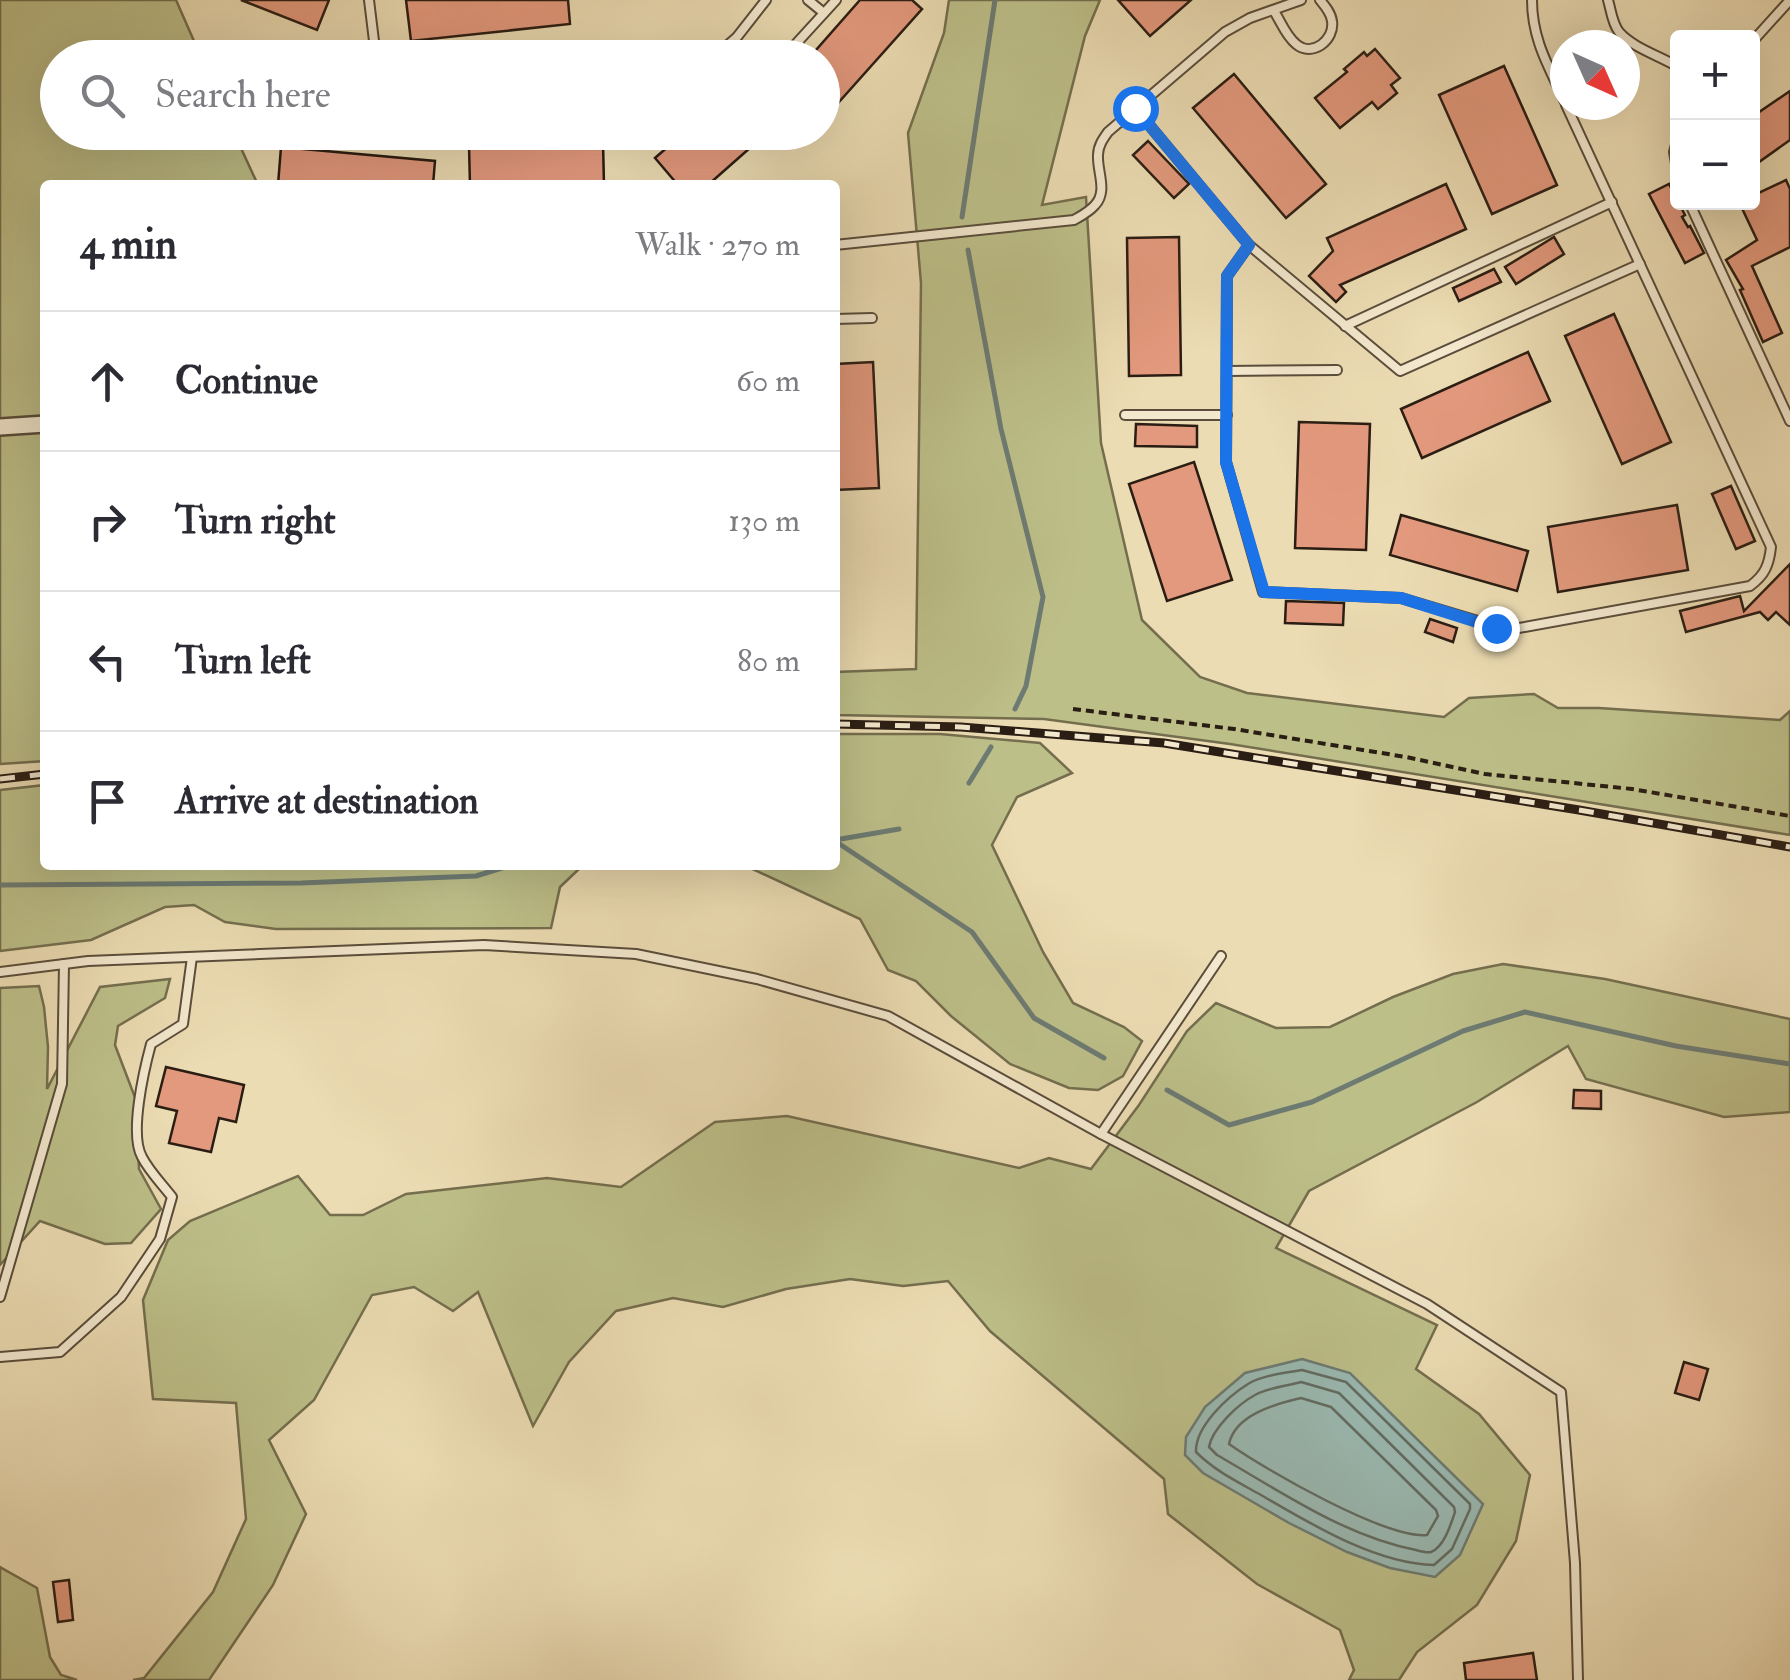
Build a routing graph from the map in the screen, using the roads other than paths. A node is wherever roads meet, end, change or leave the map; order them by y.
1 (369, 0) edge
2 (766, 0) edge
3 (808, 0) edge
4 (836, 0) edge
5 (1301, 0) edge
6 (1320, 0) edge
7 (1532, 0) edge
8 (1608, 0) edge
9 (1790, 0) edge
10 (1274, 11) junction
11 (824, 13) junction
12 (1760, 33) edge
13 (374, 40) edge
14 (734, 40) edge
15 (799, 40) edge
16 (1670, 63) edge
17 (1550, 69) edge
18 (1135, 108) junction
19 (1574, 120) edge
20 (1612, 202) junction
21 (1693, 210) edge
22 (840, 245) edge
23 (1249, 245) junction
24 (1640, 264) junction
25 (872, 318) dead end
26 (840, 319) edge
27 (1345, 326) junction
28 (1337, 370) dead end
29 (1227, 371) junction
30 (1125, 415) dead end
31 (1226, 415) junction
32 (1790, 422) edge
33 (40, 424) edge
34 (0, 427) edge
35 (1221, 956) dead end
36 (192, 957) junction
37 (64, 964) junction
38 (0, 972) edge
39 (1101, 1134) junction
40 (0, 1297) edge
41 (0, 1358) edge
42 (1578, 1680) edge

1 - 13 lane
2 - 14 lane
3 - 11 lane
4 - 11 lane
5 - 10 lane
6 - 10 lane
7 - 17 lane
8 - 16 lane
9 - 12 lane
10 - 18 lane
11 - 15 lane
18 - 22 lane
18 - 23 lane
19 - 20 lane
20 - 24 lane
20 - 27 lane
21 - 32 lane
23 - 27 lane
23 - 29 lane
24 - 27 lane
24 - 31 lane
25 - 26 lane
28 - 29 lane
29 - 31 lane
30 - 31 lane
33 - 34 street
35 - 39 lane
36 - 37 lane
36 - 39 lane
36 - 41 lane
37 - 38 lane
37 - 40 lane
39 - 42 lane

